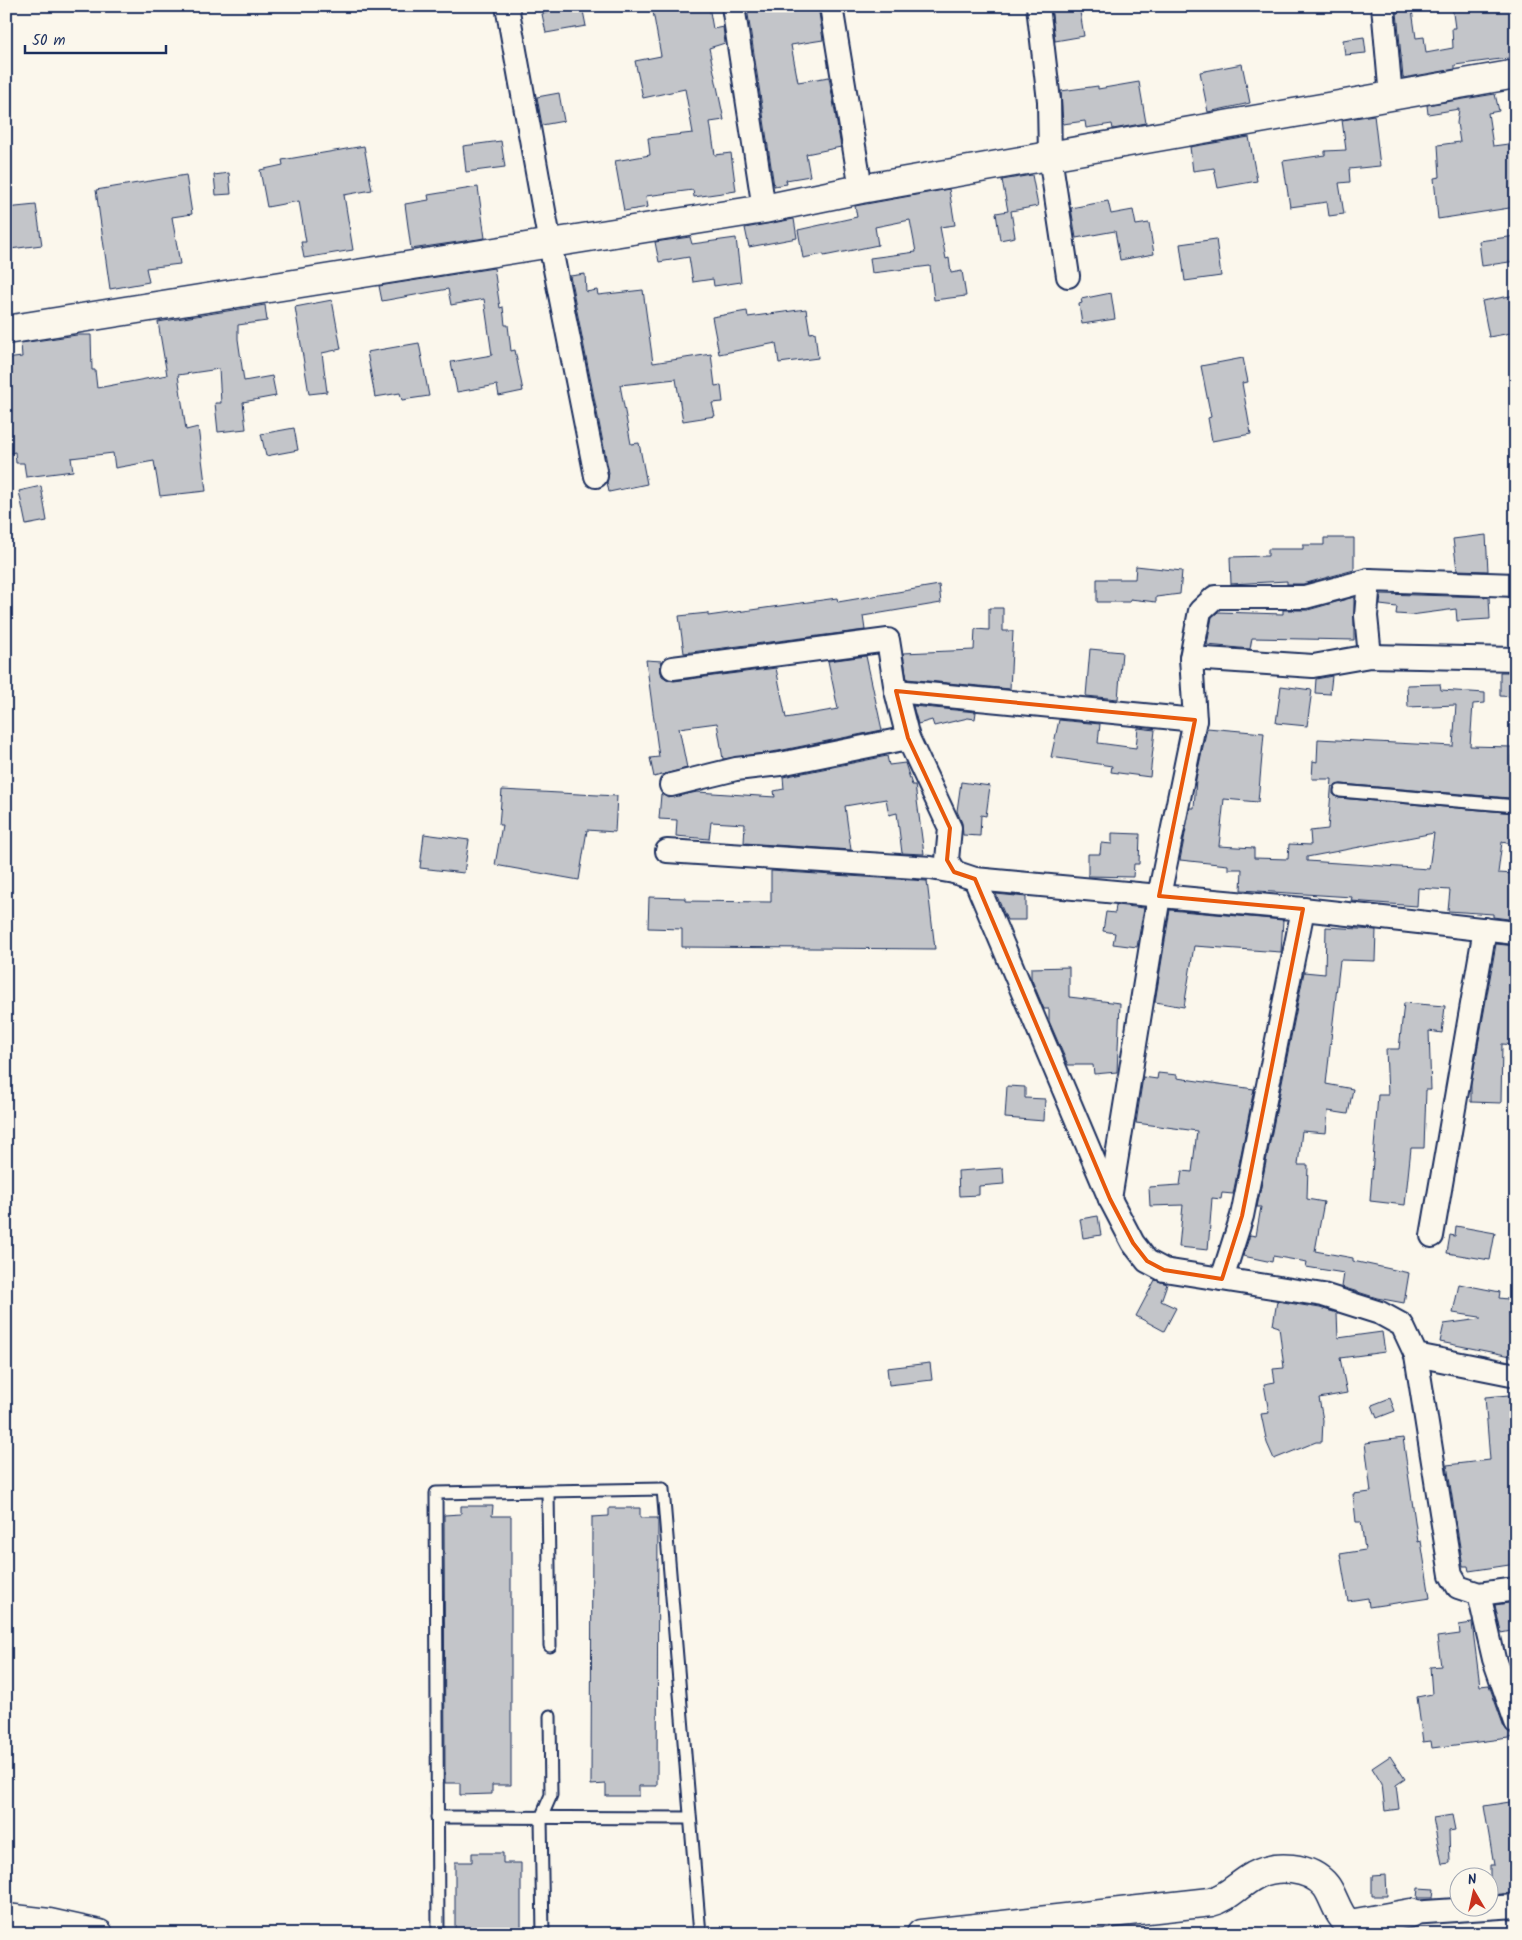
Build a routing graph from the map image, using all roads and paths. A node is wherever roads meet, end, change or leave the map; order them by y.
1 (507, 6) edge
2 (733, 6) edge
3 (831, 6) edge
4 (1038, 6) edge
5 (1383, 6) edge
6 (1516, 74) edge
7 (1391, 96) junction
8 (1050, 156) junction
9 (861, 189) junction
10 (764, 209) junction
11 (550, 244) junction
12 (1068, 276) dead end
13 (6, 330) edge
14 (596, 476) dead end
15 (1369, 580) junction
16 (1516, 586) edge
17 (1370, 656) junction
18 (1191, 658) junction
19 (1516, 660) edge
20 (673, 668) dead end
21 (896, 691) junction
22 (1195, 720) junction
23 (908, 738) junction
24 (671, 785) dead end
25 (1340, 792) dead end
26 (1516, 806) edge
27 (667, 851) dead end
28 (954, 872) junction
29 (975, 880) junction
30 (1159, 896) junction
31 (1303, 909) junction
32 (1485, 929) junction
33 (1516, 933) edge
34 (1110, 1199) junction
35 (1432, 1236) dead end
36 (1222, 1279) junction
37 (1416, 1355) junction
38 (1516, 1375) edge
39 (548, 1491) junction
40 (1516, 1590) edge
41 (1479, 1594) junction
42 (550, 1646) dead end
43 (550, 1716) dead end
44 (1516, 1722) edge
45 (437, 1817) junction
46 (541, 1818) junction
47 (689, 1818) junction
48 (1516, 1906) edge
49 (1411, 1913) joint
50 (6, 1918) edge
51 (49, 1928) edge
52 (1027, 1928) edge
53 (100, 1934) edge
54 (438, 1934) edge
55 (543, 1934) edge
56 (700, 1934) edge
57 (921, 1934) edge

1 - 11 street
2 - 10 street
3 - 9 street
4 - 8 street
5 - 7 street
6 - 7 street
7 - 8 street
8 - 9 street
8 - 12 street
9 - 10 street
10 - 11 street
11 - 13 street
11 - 14 street
15 - 16 street
15 - 17 street
15 - 18 street
17 - 18 street
17 - 19 street
18 - 22 street
20 - 21 street
21 - 22 street
21 - 23 street
22 - 30 street
23 - 24 street
23 - 28 street
25 - 26 lane
27 - 28 street
28 - 29 street
29 - 30 street
29 - 34 street
30 - 31 street
30 - 34 street
31 - 32 street
31 - 36 street
32 - 33 street
32 - 35 street
34 - 36 street
36 - 37 street
37 - 38 street
37 - 41 street
39 - 42 lane
39 - 45 lane
39 - 47 lane
40 - 41 street
41 - 44 street
43 - 46 lane
45 - 46 lane
45 - 54 lane
46 - 47 lane
46 - 55 lane
47 - 56 lane
48 - 49 street
49 - 52 street
50 - 51 street
51 - 53 street
52 - 57 street

